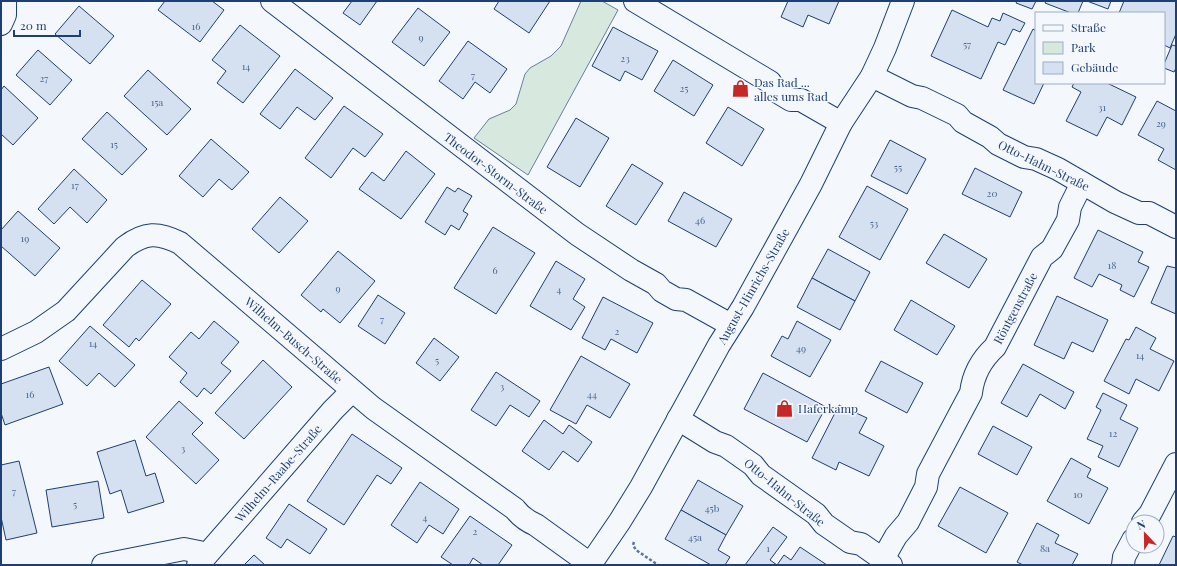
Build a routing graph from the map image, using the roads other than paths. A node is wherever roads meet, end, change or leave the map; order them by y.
1 (5, 1) edge
2 (272, 1) edge
3 (635, 1) edge
4 (904, 1) edge
5 (1, 24) edge
6 (872, 76) junction
7 (841, 123) junction
8 (1082, 183) junction
9 (1176, 227) edge
10 (731, 325) junction
11 (1, 349) edge
12 (352, 391) junction
13 (678, 419) junction
14 (1176, 464) edge
15 (1150, 514) edge
16 (1126, 554) edge
17 (202, 561) edge
18 (887, 562) edge
19 (103, 565) edge
20 (590, 565) edge
21 (1123, 565) edge

1 - 5 street
2 - 10 street, Theodor-Storm-Straße
3 - 7 street
4 - 6 street, August-Hinrichs-Straße
6 - 7 street, August-Hinrichs-Straße
6 - 8 street, Otto-Hahn-Straße
7 - 10 street, August-Hinrichs-Straße
8 - 9 street, Otto-Hahn-Straße
8 - 18 street, Röntgenstraße
10 - 13 street, August-Hinrichs-Straße
11 - 12 street, Wilhelm-Busch-Straße
12 - 17 street, Wilhelm-Raabe-Straße
12 - 20 street, Wilhelm-Busch-Straße
13 - 18 street, Otto-Hahn-Straße
13 - 20 street, August-Hinrichs-Straße
14 - 15 street
16 - 21 street
17 - 19 street, Wilhelm-Raabe-Straße

